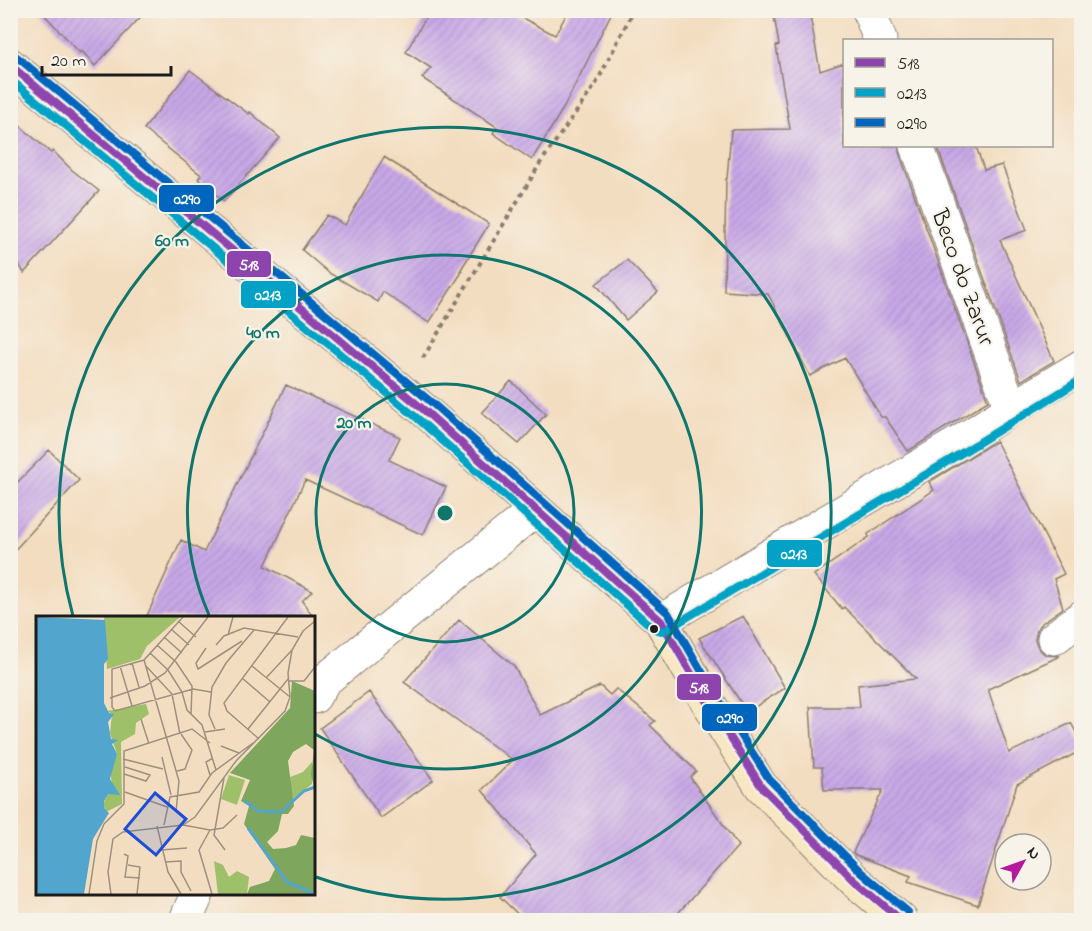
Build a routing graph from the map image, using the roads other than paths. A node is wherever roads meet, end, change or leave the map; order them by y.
1 (869, 10) edge
2 (880, 39) edge
3 (10, 65) edge
4 (917, 147) edge
5 (1082, 366) edge
6 (1011, 409) junction
7 (536, 510) junction
8 (1082, 617) edge
9 (661, 621) junction
10 (1054, 638) dead end
11 (315, 695) edge
12 (197, 895) edge
13 (186, 921) edge
14 (901, 921) edge

1 - 2 street
3 - 7 main road
4 - 6 street, Beco do Zarur
5 - 6 street
6 - 9 street
7 - 9 main road
7 - 11 street
8 - 10 street
9 - 14 main road
12 - 13 street

